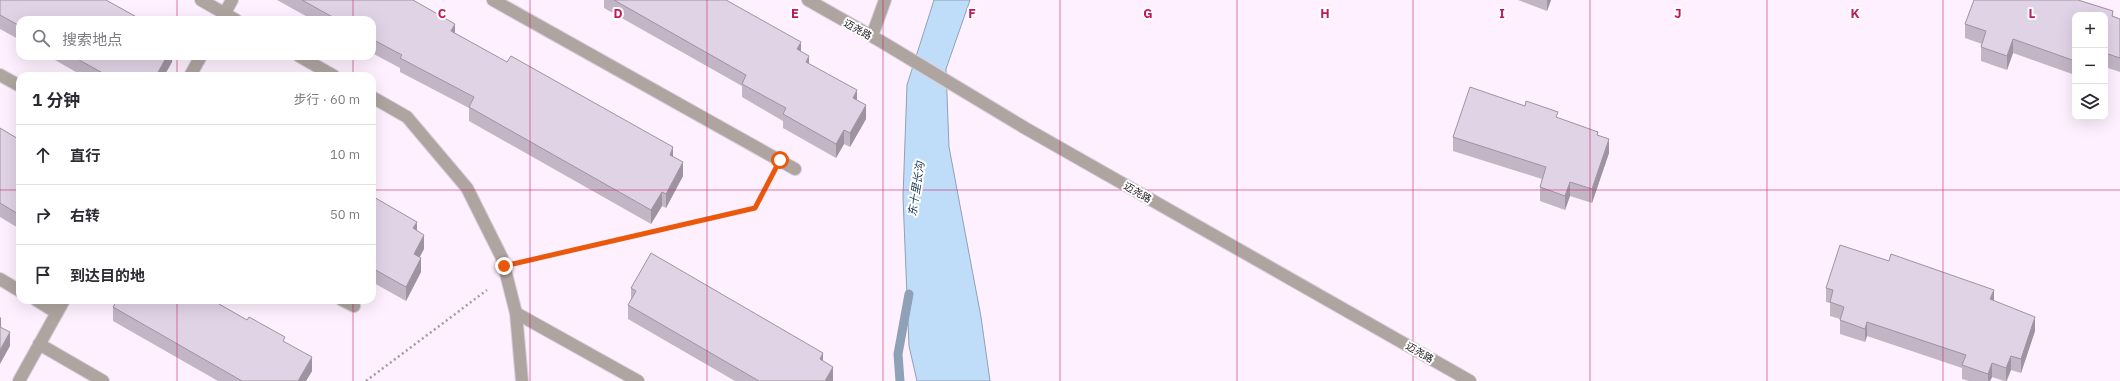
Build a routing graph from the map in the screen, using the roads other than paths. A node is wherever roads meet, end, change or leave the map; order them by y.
1 (200, 0) edge
2 (232, 0) edge
3 (494, 0) edge
4 (808, 0) edge
5 (885, 0) edge
6 (222, 16) edge
7 (224, 16) edge
8 (877, 39) junction
9 (199, 60) edge
10 (306, 60) edge
11 (192, 72) edge
12 (327, 72) edge
13 (0, 75) edge
14 (16, 84) edge
15 (376, 100) edge
16 (795, 169) dead end
17 (0, 279) edge
18 (16, 289) edge
19 (42, 304) edge
20 (62, 304) edge
21 (350, 304) edge
22 (354, 306) dead end
23 (57, 313) junction
24 (516, 313) junction
25 (39, 344) junction
26 (24, 379) edge
27 (103, 381) edge
28 (522, 381) edge
29 (638, 381) edge
30 (1470, 381) edge

1 - 6 street
2 - 7 street
3 - 16 street
4 - 8 street, 迈尧路
5 - 8 street
8 - 30 street, 迈尧路
9 - 11 street
10 - 12 street
13 - 14 street
15 - 24 street
17 - 18 street
19 - 23 street
20 - 23 street
21 - 22 street
23 - 25 street
24 - 28 street
24 - 29 street
25 - 26 street
25 - 27 street

